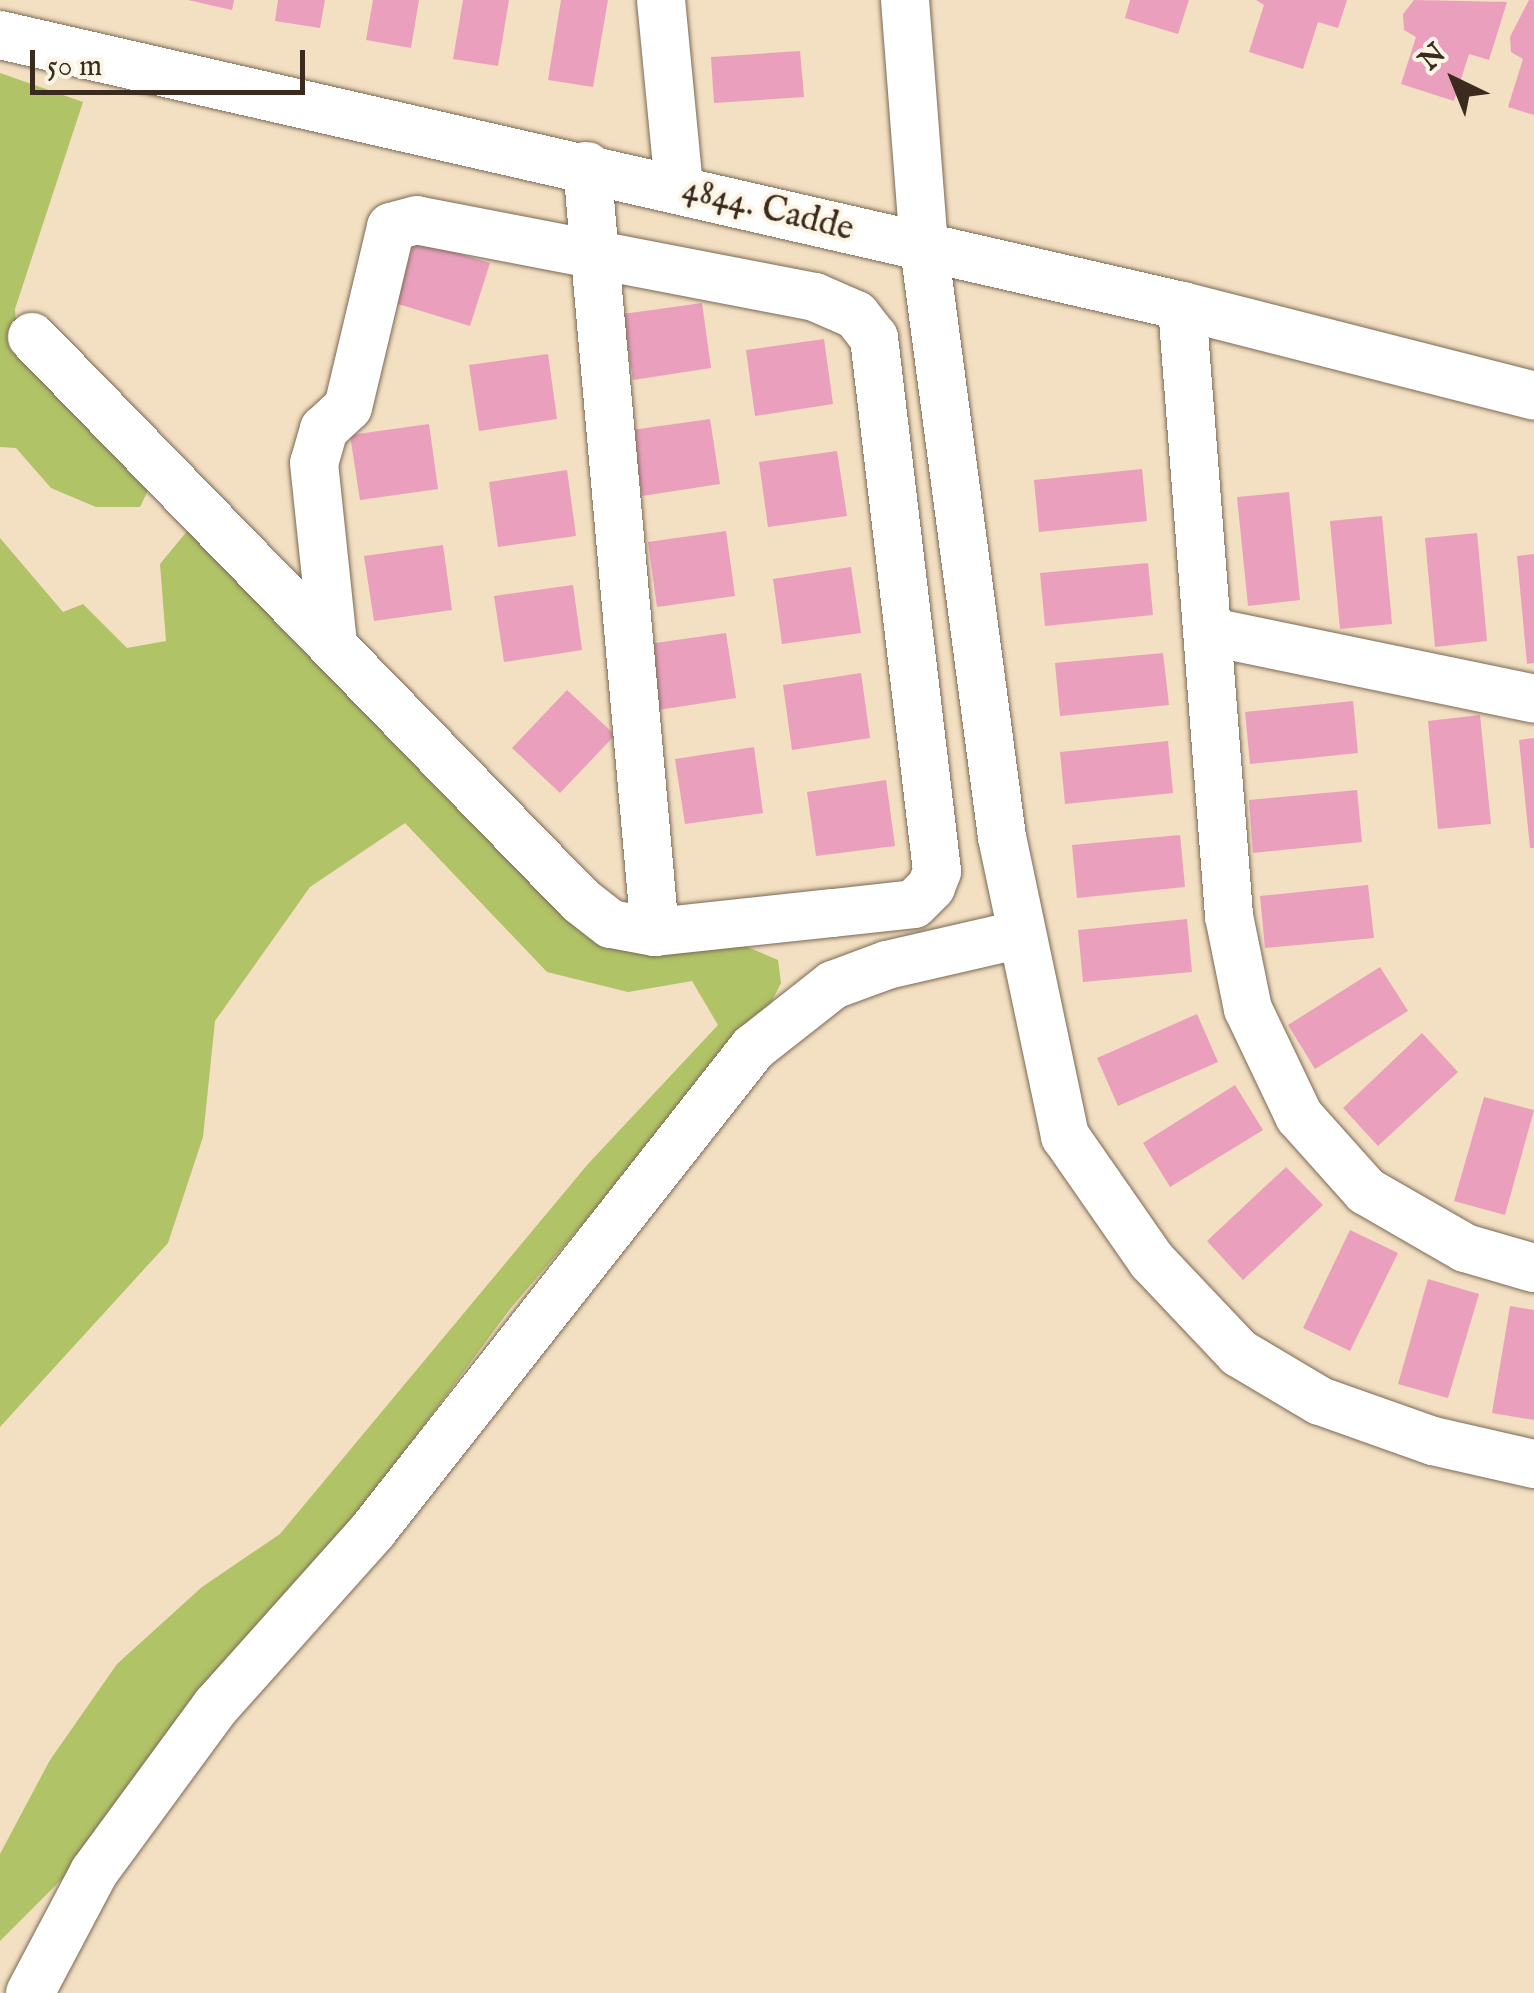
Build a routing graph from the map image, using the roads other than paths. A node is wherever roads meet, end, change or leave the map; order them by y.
1 (661, 0) edge
2 (905, 0) edge
3 (0, 34) edge
4 (587, 166) junction
5 (680, 188) junction
6 (924, 248) junction
7 (594, 254) junction
8 (1182, 306) junction
9 (32, 337) dead end
10 (1534, 396) edge
11 (1207, 631) junction
12 (332, 646) junction
13 (1534, 699) edge
14 (655, 932) junction
15 (1021, 934) junction
16 (1534, 1268) edge
17 (1534, 1464) edge
18 (30, 1993) edge

1 - 5 street
2 - 6 street
3 - 4 street, 4844. Cadde
4 - 5 street, 4844. Cadde
4 - 7 street
5 - 6 street, 4844. Cadde
6 - 8 street, 4844. Cadde
6 - 15 street
7 - 12 street
7 - 14 street
7 - 14 street
8 - 10 street, 4844. Cadde
8 - 11 street
9 - 12 street
11 - 13 street
11 - 16 street
12 - 14 street
15 - 17 street
15 - 18 street

